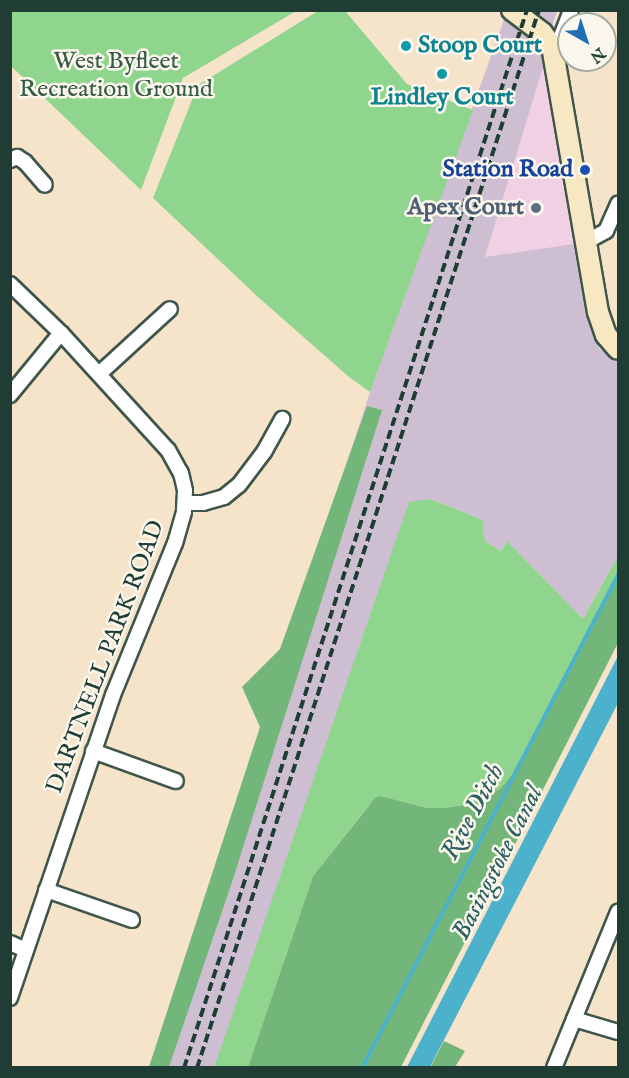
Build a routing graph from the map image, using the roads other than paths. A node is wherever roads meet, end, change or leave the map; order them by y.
1 (512, 10) edge
2 (571, 10) edge
3 (552, 46) junction
4 (10, 160) edge
5 (45, 185) dead end
6 (618, 204) edge
7 (586, 242) junction
8 (10, 284) edge
9 (170, 309) dead end
10 (61, 333) junction
11 (618, 349) edge
12 (99, 374) junction
13 (10, 395) edge
14 (282, 419) dead end
15 (184, 504) junction
16 (93, 751) junction
17 (176, 781) dead end
18 (46, 890) junction
19 (618, 912) edge
20 (132, 920) dead end
21 (10, 943) edge
22 (26, 950) junction
23 (10, 998) edge
24 (574, 1019) junction
25 (618, 1032) edge
26 (554, 1068) edge

1 - 3 street
2 - 3 street
3 - 7 street
4 - 5 street
6 - 7 street
7 - 11 street
8 - 10 street, DARTNELL PARK ROAD
9 - 12 street
10 - 12 street, DARTNELL PARK ROAD
10 - 13 street
12 - 15 street, DARTNELL PARK ROAD
14 - 15 street
15 - 16 street, DARTNELL PARK ROAD
16 - 17 street
16 - 18 street, DARTNELL PARK ROAD
18 - 20 street
18 - 22 street, DARTNELL PARK ROAD
19 - 24 street
21 - 22 street
22 - 23 street, DARTNELL PARK ROAD
24 - 25 street
24 - 26 street

